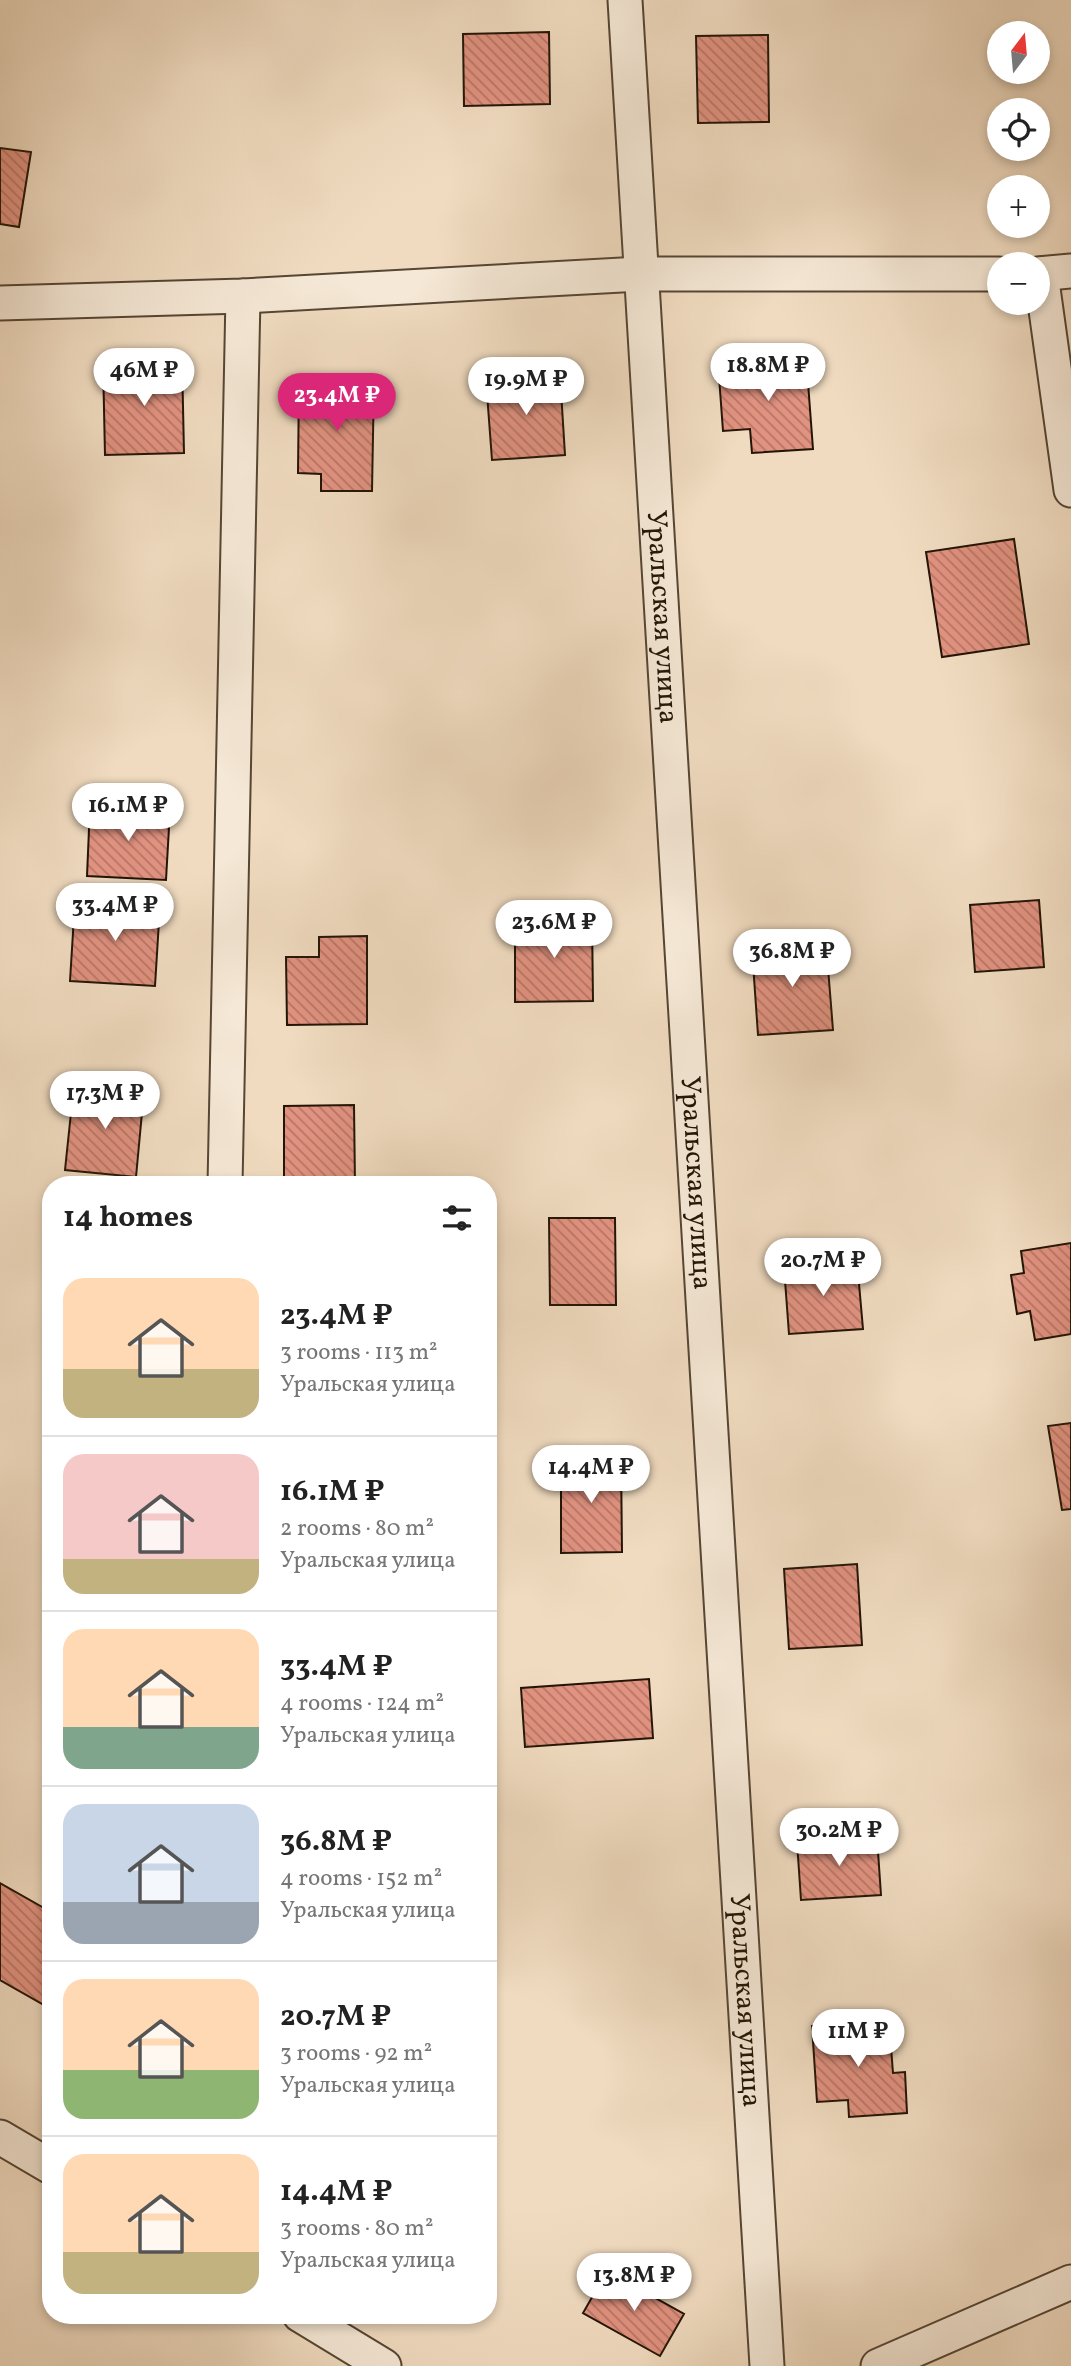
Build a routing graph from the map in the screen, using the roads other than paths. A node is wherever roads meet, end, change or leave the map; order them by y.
1 (625, 0) edge
2 (1050, 273) edge
3 (640, 274) junction
4 (987, 274) edge
5 (243, 296) junction
6 (0, 303) edge
7 (1071, 490) edge
8 (225, 1176) edge
9 (0, 2137) edge
10 (42, 2162) edge
11 (1071, 2282) edge
12 (315, 2324) edge
13 (384, 2366) edge
14 (767, 2366) edge
15 (878, 2366) edge

1 - 3 street, Уральская улица
2 - 7 street
3 - 4 street
3 - 5 street
3 - 14 street, Уральская улица
5 - 6 street
5 - 8 street
9 - 10 street
11 - 15 street
12 - 13 street

